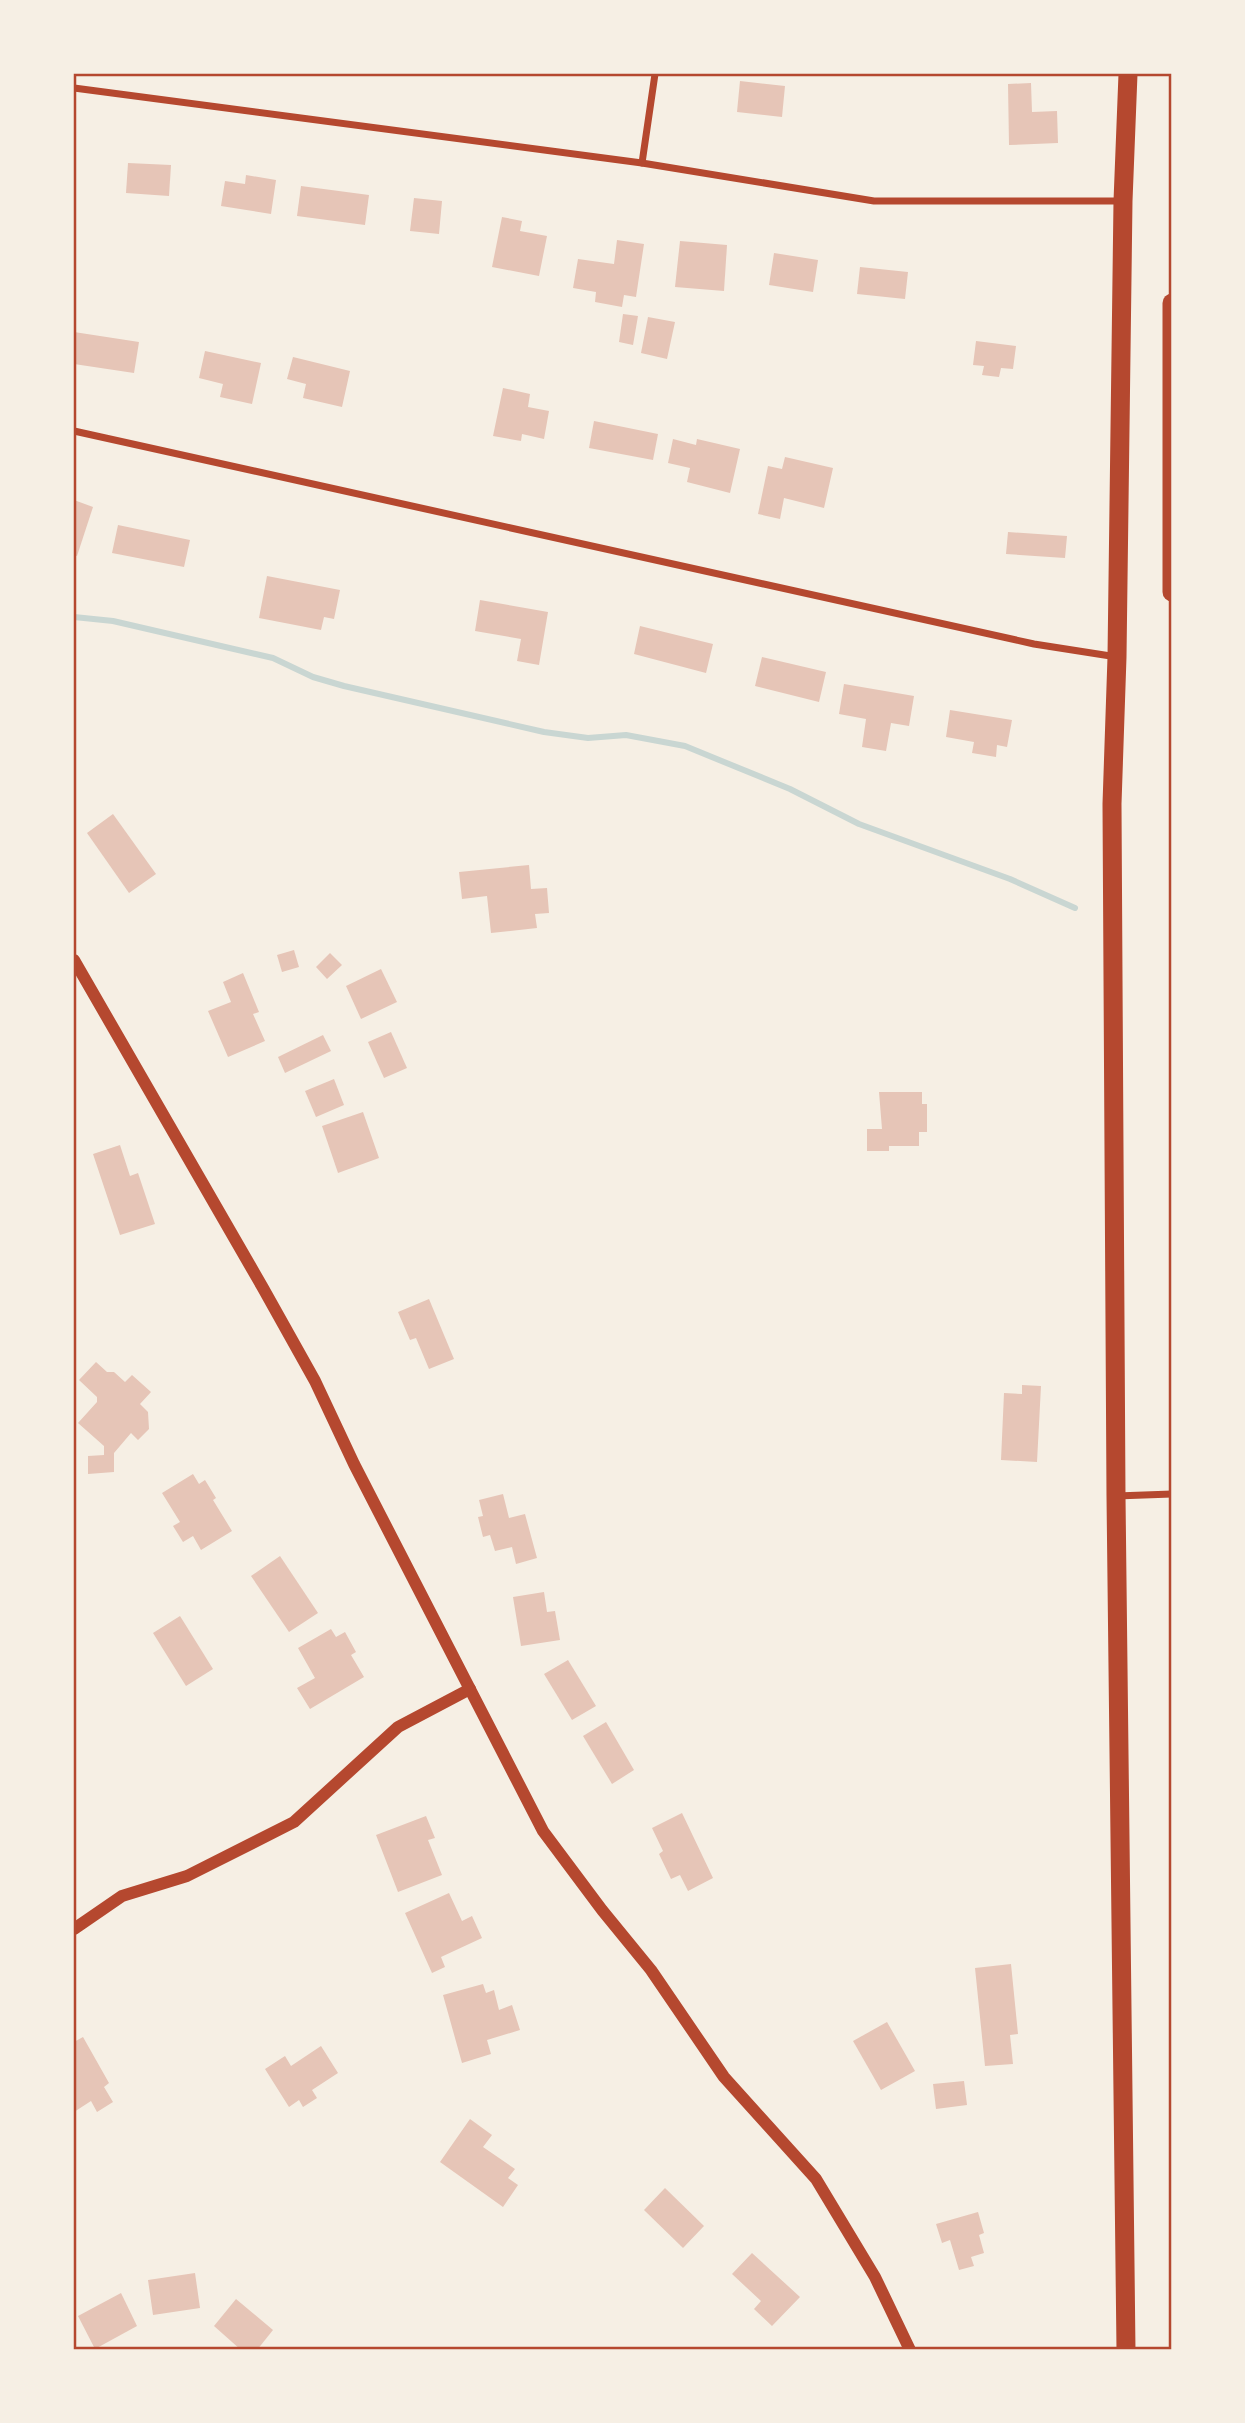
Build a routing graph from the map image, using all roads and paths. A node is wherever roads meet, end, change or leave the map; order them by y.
1 (655, 74) edge
2 (1128, 74) edge
3 (74, 88) edge
4 (642, 163) junction
5 (1123, 201) junction
6 (1171, 303) edge
7 (74, 431) edge
8 (1171, 592) edge
9 (1117, 657) junction
10 (74, 960) edge
11 (1171, 1494) edge
12 (1116, 1496) junction
13 (470, 1689) junction
14 (74, 1928) edge
15 (909, 2350) edge
16 (1126, 2350) edge

1 - 4 street
2 - 5 highway
3 - 4 street
4 - 5 street
5 - 9 highway
6 - 8 highway
7 - 9 street
9 - 12 highway
10 - 13 street
11 - 12 street
12 - 16 highway
13 - 14 street
13 - 15 street

